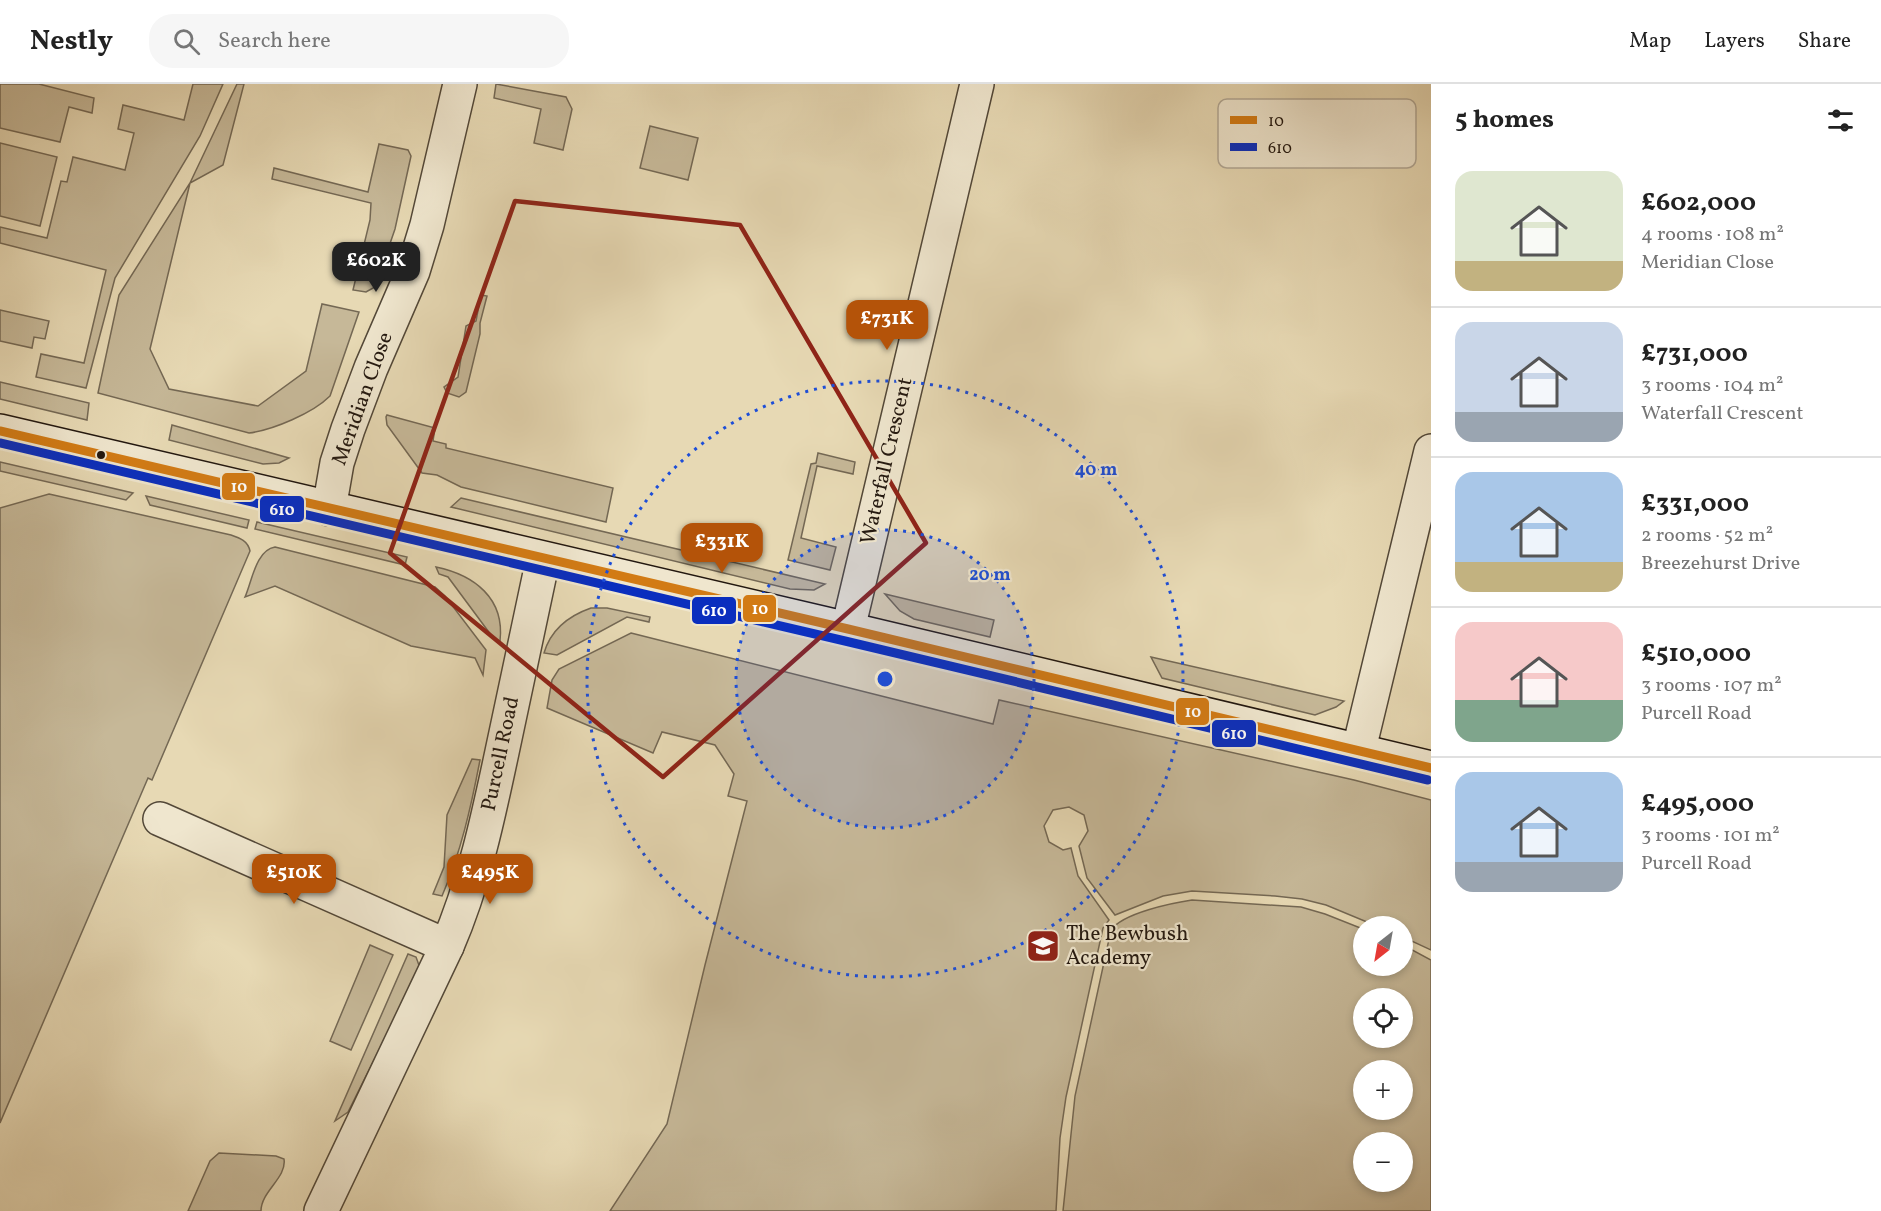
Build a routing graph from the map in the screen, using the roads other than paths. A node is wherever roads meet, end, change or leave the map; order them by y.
1 (460, 84) edge
2 (977, 84) edge
3 (0, 431) edge
4 (1431, 451) edge
5 (329, 509) junction
6 (543, 559) junction
7 (848, 629) junction
8 (1359, 750) junction
9 (1431, 768) edge
10 (160, 819) dead end
11 (447, 946) junction
12 (321, 1211) edge

1 - 5 street, Meridian Close
2 - 7 street, Waterfall Crescent
3 - 5 street
4 - 8 street
5 - 6 street
6 - 7 street
6 - 11 street, Purcell Road
7 - 8 street
8 - 9 street
10 - 11 street
11 - 12 street, Purcell Road

